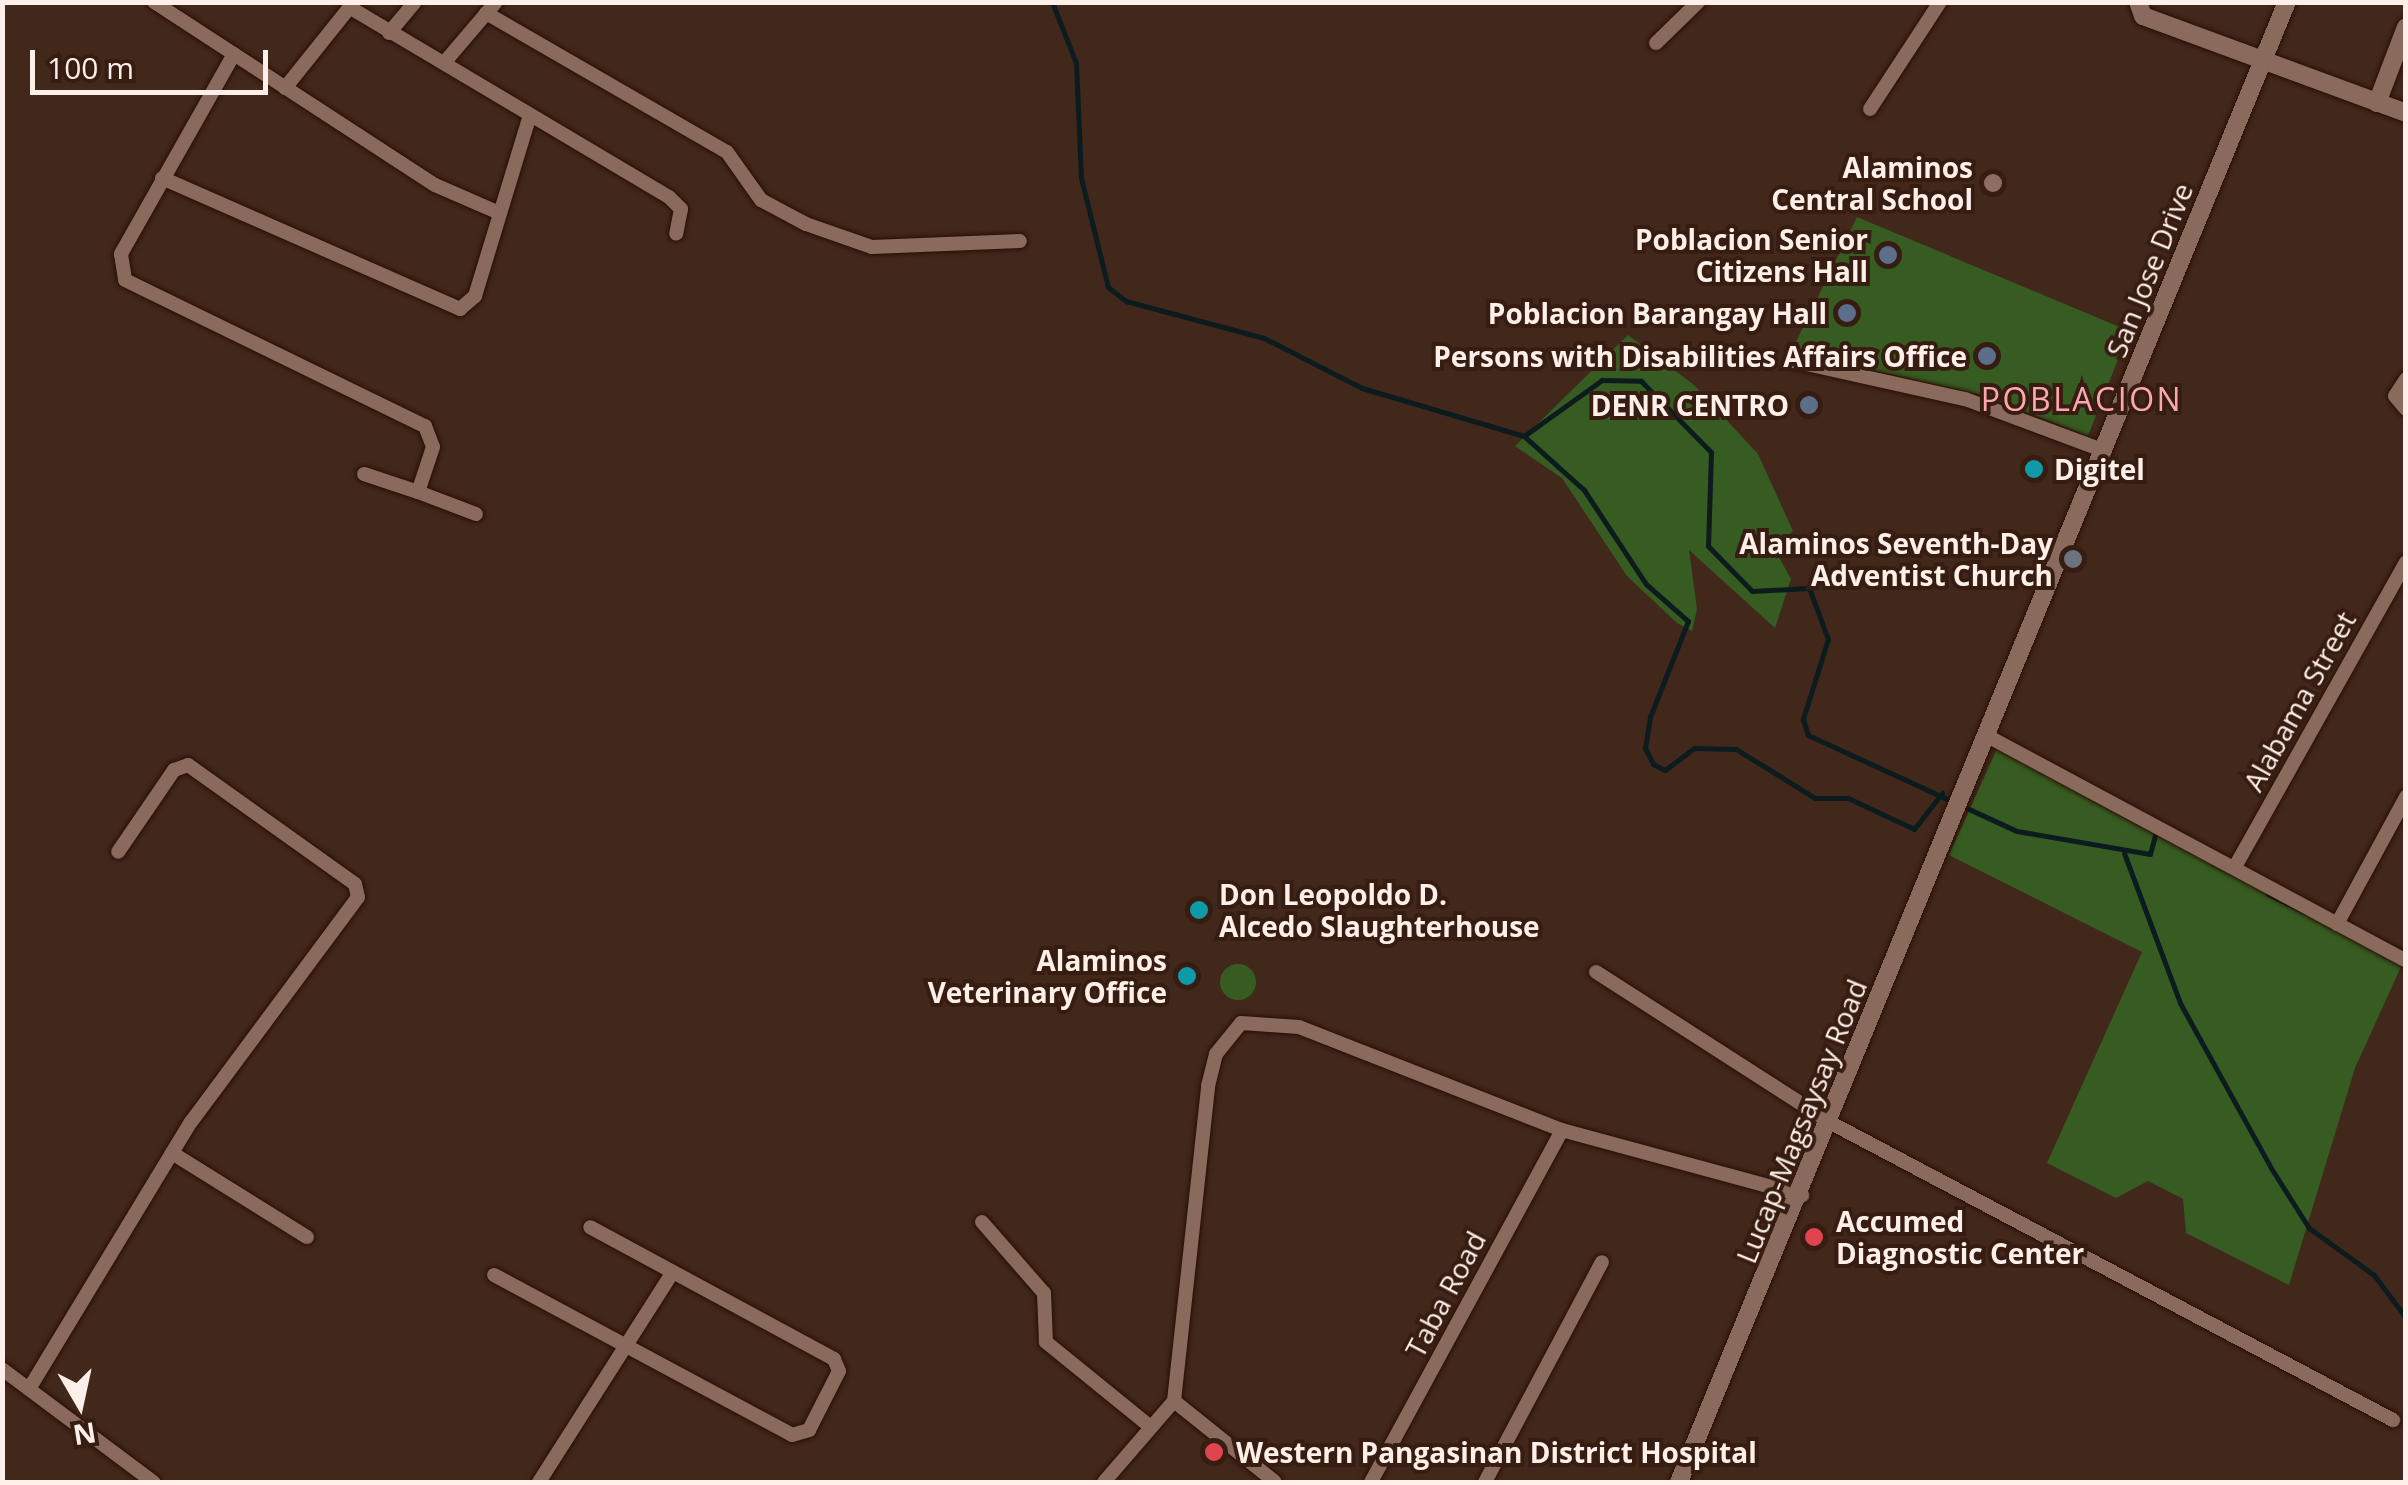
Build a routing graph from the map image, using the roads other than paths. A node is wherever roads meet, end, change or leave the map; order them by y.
1 (154, 2) edge
2 (415, 2) edge
3 (1698, 2) edge
4 (1940, 2) edge
5 (2138, 2) edge
6 (2287, 2) edge
7 (351, 5) edge
8 (491, 8) edge
9 (2406, 28) edge
10 (389, 33) junction
11 (1656, 43) dead end
12 (234, 54) junction
13 (2264, 59) junction
14 (444, 63) junction
15 (285, 88) junction
16 (2377, 102) junction
17 (1870, 109) dead end
18 (2406, 113) edge
19 (530, 115) junction
20 (162, 178) junction
21 (498, 212) junction
22 (676, 234) dead end
23 (1020, 241) dead end
24 (1793, 361) dead end
25 (2406, 379) edge
26 (2406, 409) edge
27 (2105, 451) junction
28 (364, 474) dead end
29 (418, 492) junction
30 (476, 514) dead end
31 (2406, 562) edge
32 (1989, 737) junction
33 (1972, 780) joint
34 (2406, 797) edge
35 (118, 852) dead end
36 (2236, 865) junction
37 (2337, 924) junction
38 (2406, 961) edge
39 (1596, 972) dead end
40 (1830, 1123) junction
41 (1562, 1130) junction
42 (172, 1153) junction
43 (1802, 1195) junction
44 (982, 1222) dead end
45 (590, 1226) dead end
46 (307, 1237) dead end
47 (1602, 1262) dead end
48 (494, 1275) dead end
49 (670, 1276) junction
50 (624, 1352) junction
51 (2, 1369) edge
52 (30, 1389) junction
53 (1174, 1401) junction
54 (2392, 1420) dead end
55 (1147, 1424) junction
56 (152, 1482) edge
57 (539, 1482) edge
58 (1104, 1482) edge
59 (1275, 1482) edge
60 (1371, 1482) edge
61 (1485, 1482) edge
62 (1680, 1482) edge

1 - 12 street
2 - 10 street
3 - 11 street
4 - 17 street
5 - 13 street
6 - 13 street, San Jose Drive
7 - 10 street
7 - 15 street
8 - 14 street
8 - 23 street
9 - 16 street
10 - 14 street
12 - 15 street
12 - 20 street
13 - 16 street
13 - 27 street, San Jose Drive
14 - 19 street
15 - 21 street
16 - 18 street
19 - 21 street
19 - 22 street
20 - 21 street
20 - 29 street
24 - 27 street
25 - 26 street
27 - 32 street, San Jose Drive
28 - 29 street
29 - 30 street
31 - 36 street, Alabama Street
32 - 33 street, San Jose Drive
32 - 36 street
33 - 40 street, Lucap-Magsaysay Road
34 - 37 street
35 - 42 street
36 - 37 street
37 - 38 street
39 - 40 street
40 - 43 street, Lucap-Magsaysay Road
40 - 54 street
41 - 43 street
41 - 53 street
41 - 60 street, Taba Road
42 - 46 street
42 - 52 street
43 - 62 street, Lucap-Magsaysay Road
44 - 55 street
45 - 49 street
47 - 61 street
48 - 50 street
49 - 50 street
49 - 50 street
50 - 57 street
51 - 52 street
52 - 56 street
53 - 55 street
53 - 59 street
55 - 58 street

